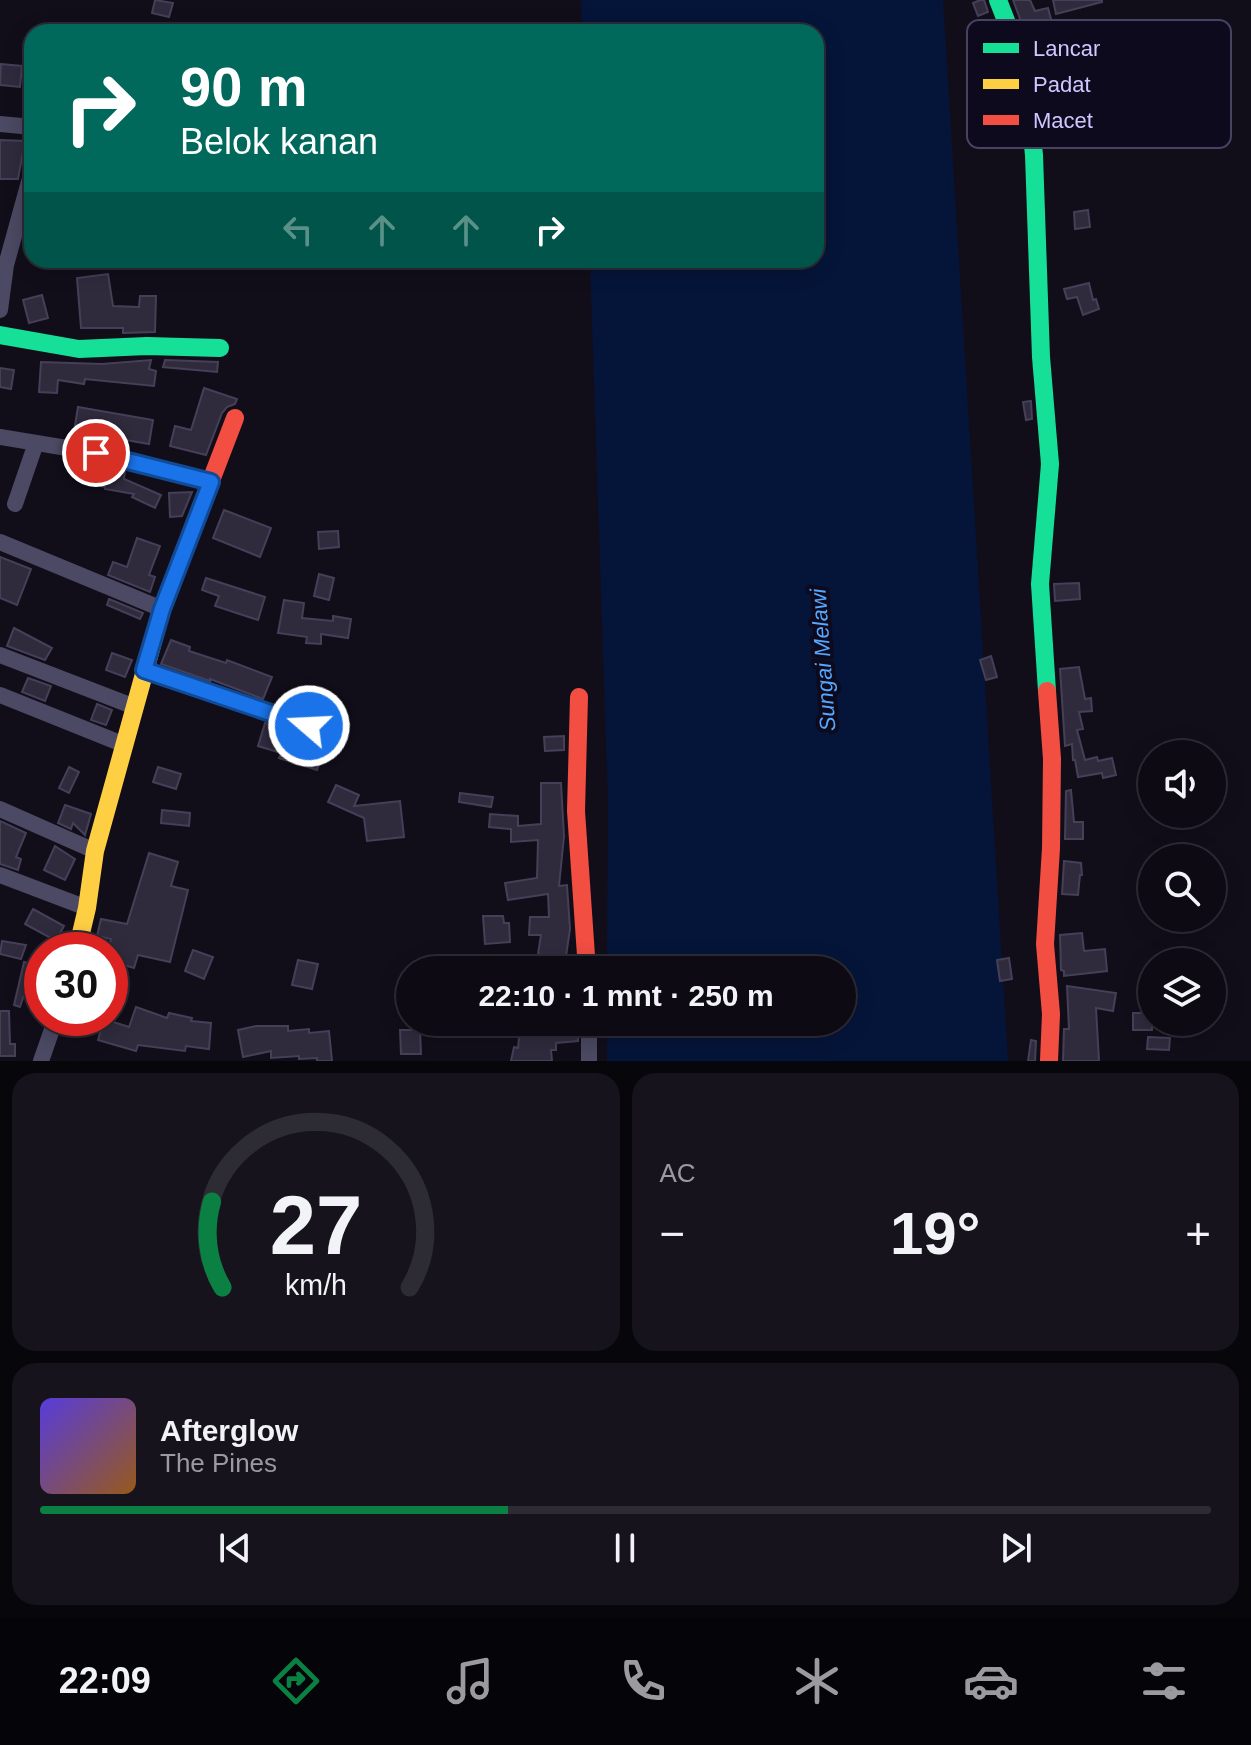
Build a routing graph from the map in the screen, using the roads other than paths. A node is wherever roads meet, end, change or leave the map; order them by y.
1 (998, 0) edge
2 (1006, 20) edge
3 (0, 124) edge
4 (24, 126) edge
5 (1033, 148) edge
6 (24, 200) edge
7 (0, 310) edge
8 (0, 335) edge
9 (220, 348) dead end
10 (235, 418) dead end
11 (0, 437) edge
12 (36, 443) junction
13 (211, 482) junction
14 (15, 504) dead end
15 (0, 542) edge
16 (162, 609) junction
17 (0, 655) edge
18 (144, 670) junction
19 (0, 695) edge
20 (579, 697) dead end
21 (135, 707) junction
22 (309, 726) dead end
23 (125, 745) junction
24 (0, 809) edge
25 (95, 851) junction
26 (0, 875) edge
27 (87, 908) junction
28 (81, 932) edge
29 (586, 956) edge
30 (48, 1036) edge
31 (589, 1036) edge
32 (38, 1061) edge
33 (49, 1061) edge
34 (589, 1061) edge
35 (1049, 1061) edge

1 - 2 street
3 - 4 street
5 - 35 street
6 - 7 street
8 - 9 street
10 - 13 street
11 - 12 street
12 - 13 street
12 - 14 street
13 - 16 street
15 - 16 street
16 - 18 street
17 - 21 street
18 - 21 street
18 - 22 street
19 - 23 street
20 - 29 street
21 - 23 street
23 - 25 street
24 - 25 street
25 - 27 street
26 - 27 street
27 - 28 street
30 - 32 street
31 - 34 street
32 - 33 street

